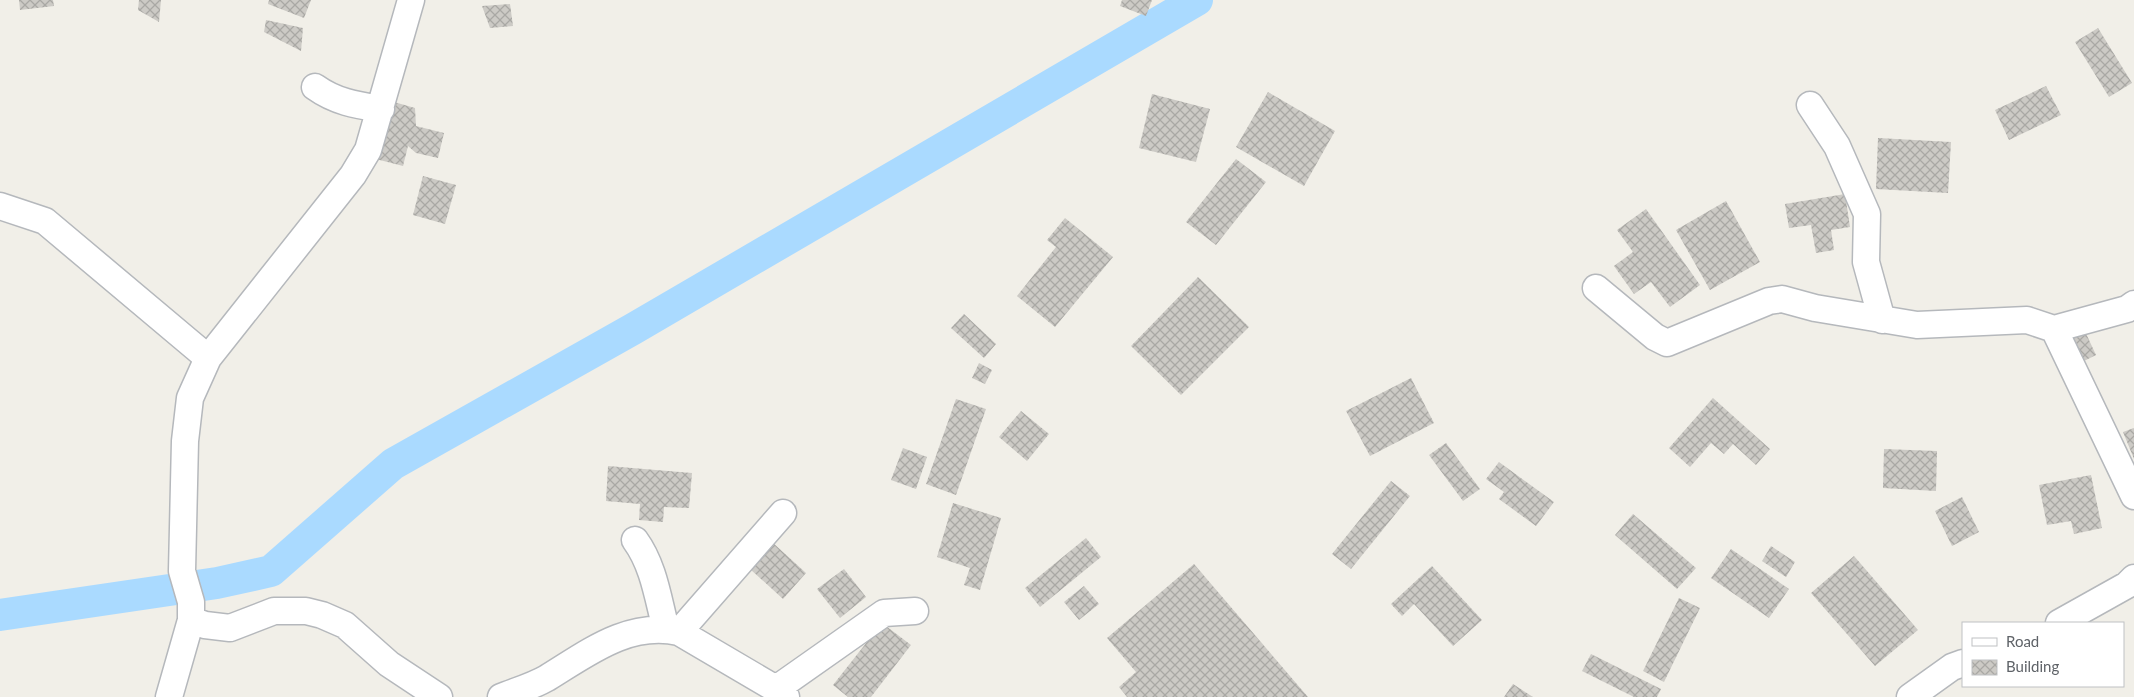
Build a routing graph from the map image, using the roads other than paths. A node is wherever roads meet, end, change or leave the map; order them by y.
1 (411, 0) edge
2 (315, 87) dead end
3 (1810, 105) dead end
4 (381, 109) junction
5 (0, 206) edge
6 (1596, 288) dead end
7 (2134, 304) edge
8 (1882, 320) junction
9 (2054, 329) junction
10 (208, 358) junction
11 (2134, 496) edge
12 (783, 513) dead end
13 (635, 540) dead end
14 (2134, 578) edge
15 (191, 611) junction
16 (914, 611) dead end
17 (2061, 622) edge
18 (673, 631) junction
19 (1962, 663) edge
20 (781, 693) edge
21 (169, 697) edge
22 (439, 697) edge
23 (501, 697) edge
24 (1910, 697) edge

1 - 4 street
2 - 4 street
3 - 8 street
4 - 10 street
5 - 10 street
6 - 8 street
7 - 9 street
8 - 9 street
9 - 11 street
10 - 15 street
12 - 18 street
13 - 18 street
14 - 17 street
15 - 21 street
15 - 22 street
16 - 20 street
18 - 20 street
18 - 23 street
19 - 24 street

